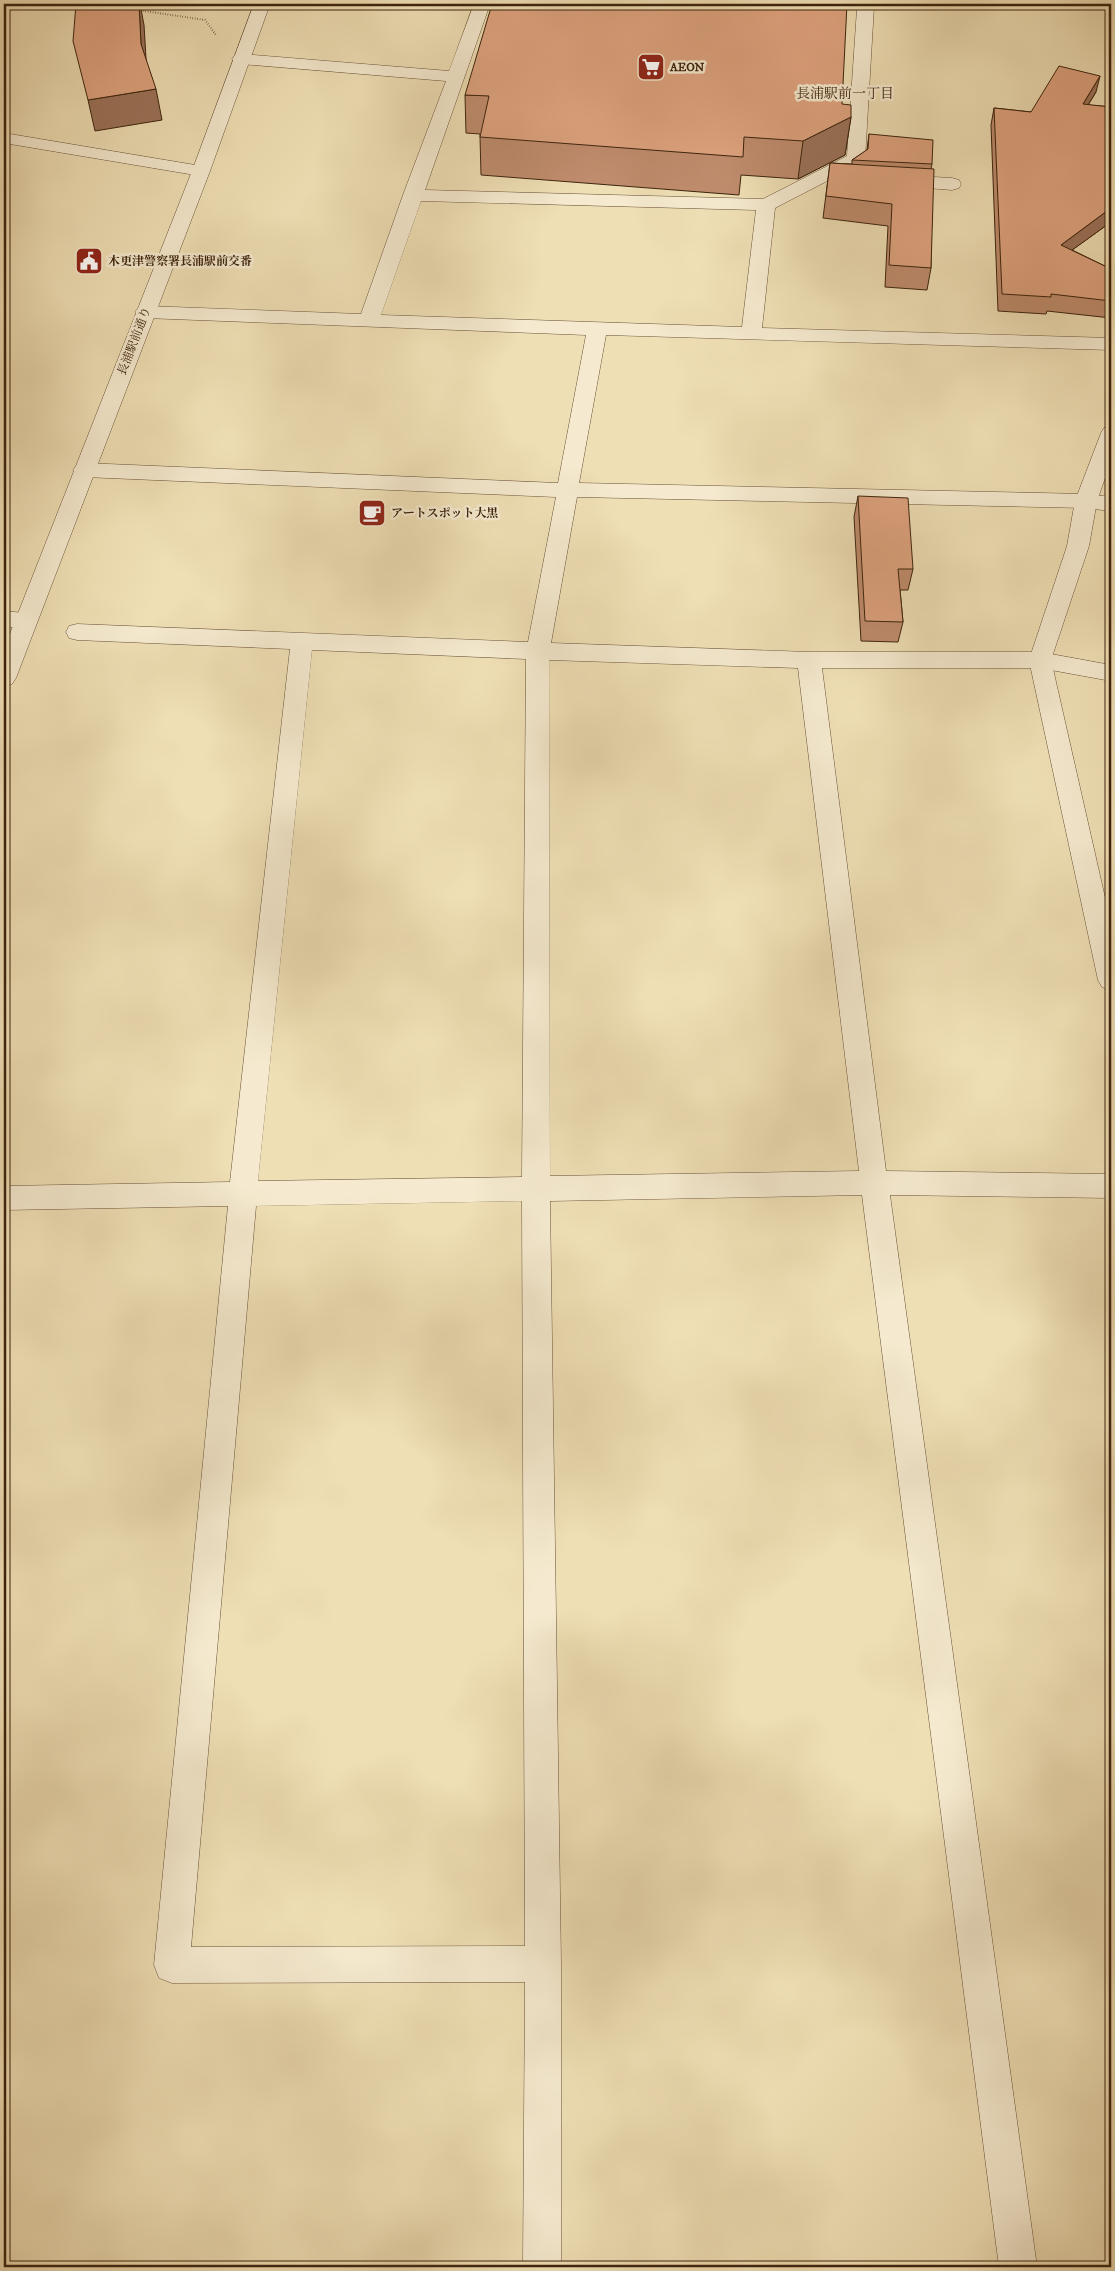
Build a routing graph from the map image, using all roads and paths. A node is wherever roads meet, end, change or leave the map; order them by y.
1 (46, 4) edge
2 (256, 4) edge
3 (262, 4) edge
4 (482, 4) edge
5 (858, 4) edge
6 (84, 8) edge
7 (131, 10) edge
8 (216, 36) dead end
9 (241, 59) junction
10 (456, 77) junction
11 (4, 138) edge
12 (201, 171) junction
13 (822, 177) junction
14 (852, 178) edge
15 (882, 180) edge
16 (952, 184) dead end
17 (412, 195) junction
18 (766, 206) junction
19 (144, 312) junction
20 (369, 320) junction
21 (597, 329) junction
22 (751, 333) junction
23 (1111, 344) edge
24 (1111, 432) edge
25 (84, 470) junction
26 (567, 490) junction
27 (1086, 501) junction
28 (1111, 504) edge
29 (15, 619) edge
30 (77, 632) dead end
31 (302, 641) junction
32 (538, 651) junction
33 (809, 660) junction
34 (1040, 660) junction
35 (1111, 673) edge
36 (4, 678) edge
37 (1111, 980) edge
38 (874, 1183) junction
39 (1111, 1186) edge
40 (536, 1189) junction
41 (243, 1194) junction
42 (4, 1198) edge
43 (543, 1964) junction
44 (542, 2267) edge
45 (1018, 2267) edge

1 - 6 path
2 - 3 street
3 - 9 street, 長浦駅前通り
4 - 10 street
5 - 13 street
7 - 8 path
9 - 10 street
9 - 12 street, 長浦駅前通り
10 - 17 street
11 - 12 street
12 - 19 street, 長浦駅前通り
13 - 14 street
13 - 18 street
15 - 16 street
17 - 18 street
17 - 20 street
18 - 22 street
19 - 20 street
19 - 25 street, 長浦駅前通り
20 - 21 street
21 - 22 street
21 - 26 street
22 - 23 street
24 - 27 street
25 - 26 street
25 - 29 street, 長浦駅前通り
26 - 27 street
26 - 32 street
27 - 28 street
27 - 34 street
29 - 36 street, 長浦駅前通り
30 - 31 street
31 - 32 street
31 - 41 street
32 - 33 street
32 - 40 street
33 - 34 street
33 - 38 street
34 - 35 street
34 - 37 street
38 - 39 street
38 - 40 street
38 - 45 street
40 - 41 street
40 - 43 street
41 - 42 street
41 - 43 street
43 - 44 street

